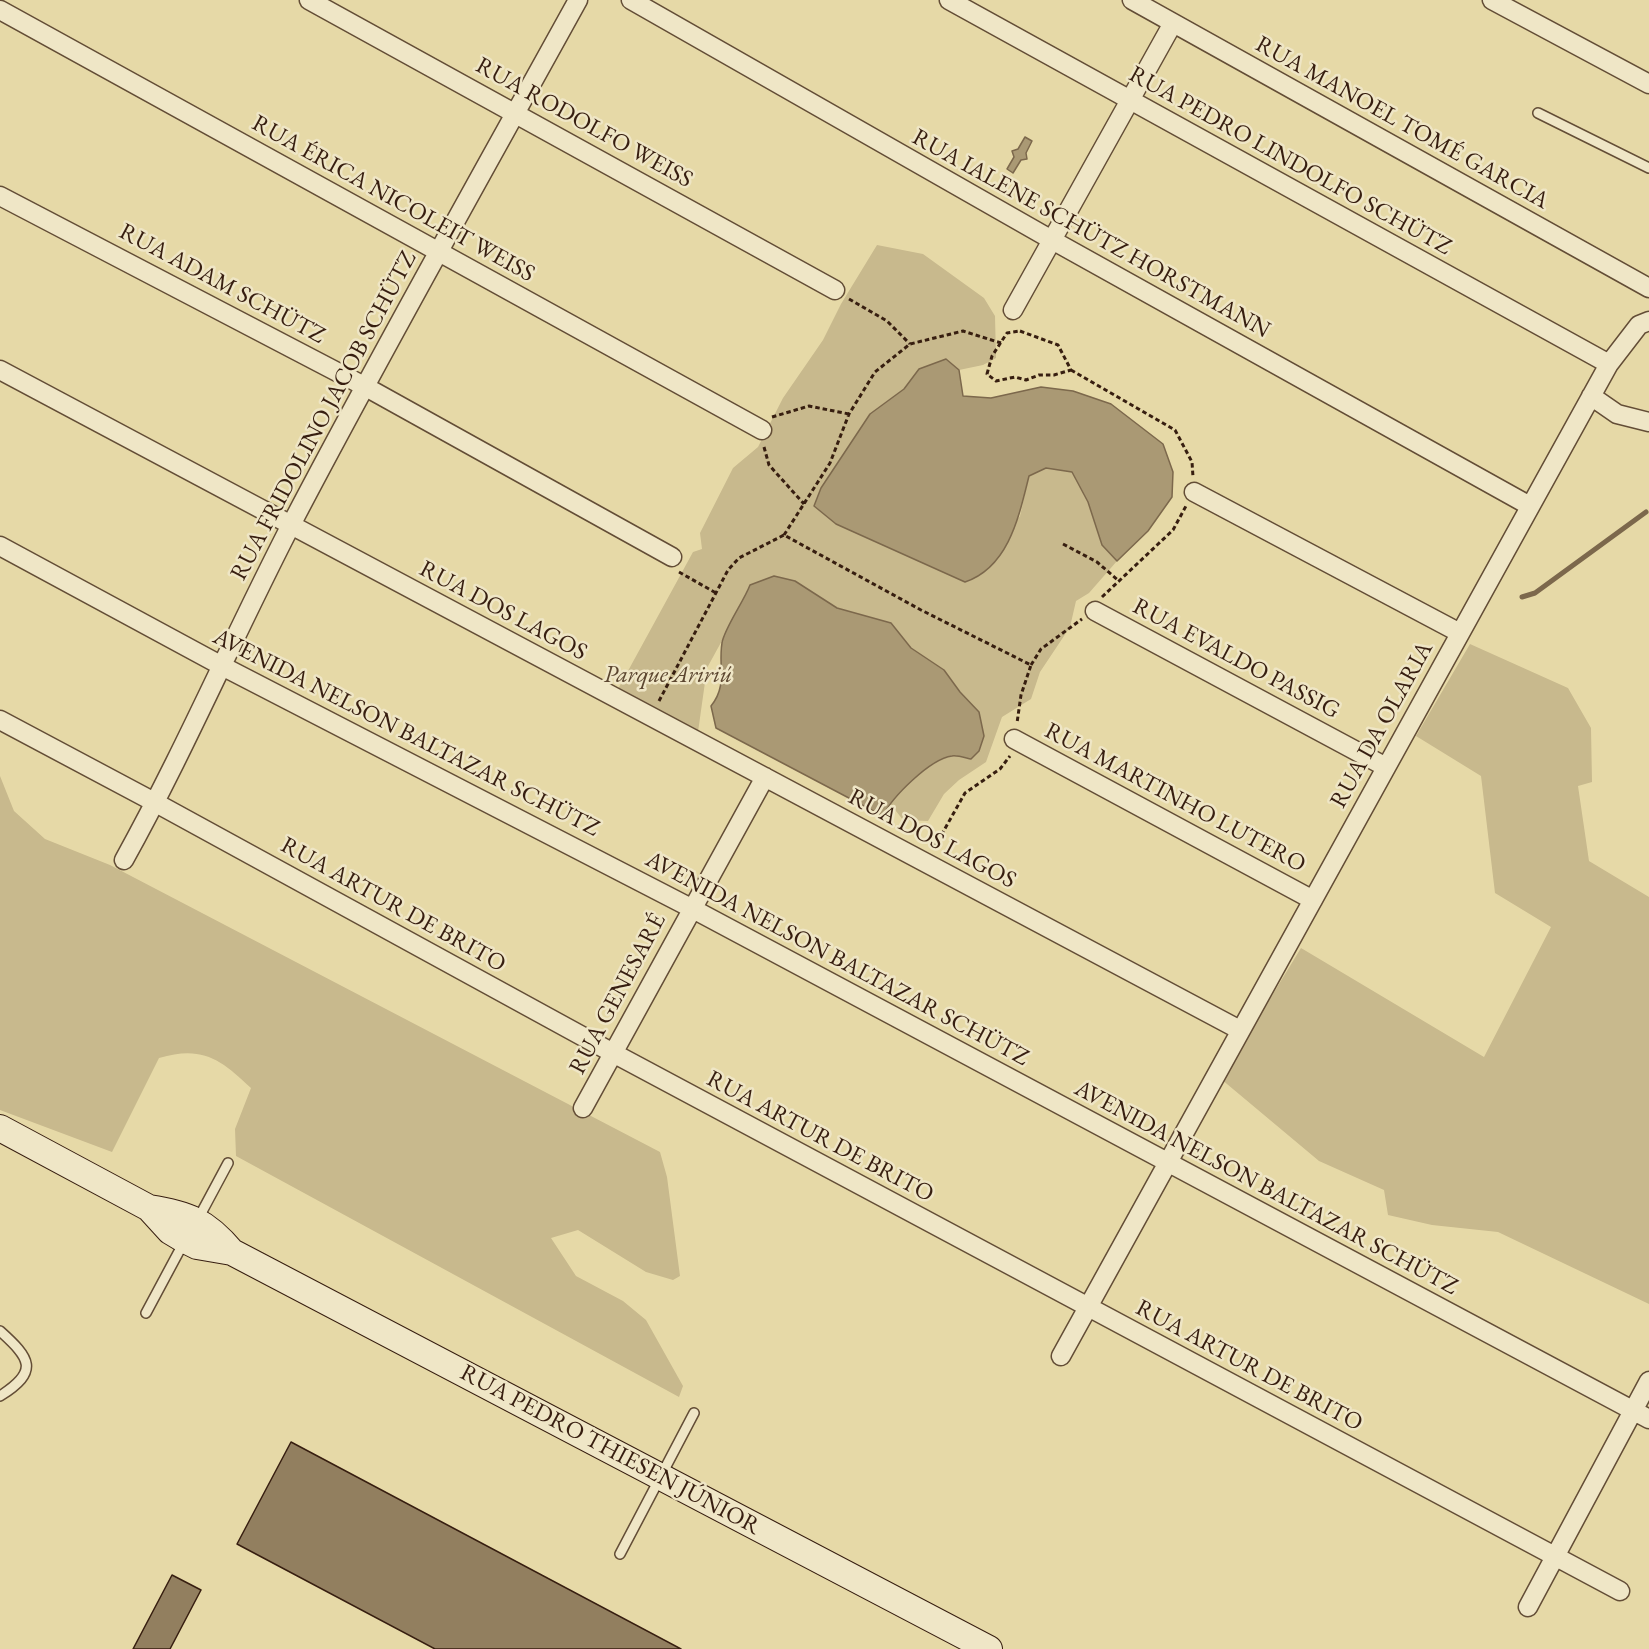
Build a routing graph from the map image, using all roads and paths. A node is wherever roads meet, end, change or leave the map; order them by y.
1 (309, 0) edge
2 (578, 0) edge
3 (631, 0) edge
4 (949, 0) edge
5 (1492, 0) edge
6 (1135, 1) edge
7 (0, 10) edge
8 (1173, 23) junction
9 (1649, 84) edge
10 (1130, 100) junction
11 (516, 113) junction
12 (1538, 113) dead end
13 (1649, 168) edge
14 (0, 196) edge
15 (1052, 240) junction
16 (438, 250) junction
17 (1649, 288) edge
18 (835, 290) joint
19 (1013, 310) dead end
20 (1649, 321) edge
21 (1001, 343) junction
22 (910, 344) junction
23 (1609, 364) junction
24 (0, 370) edge
25 (1071, 370) junction
26 (364, 386) junction
27 (1591, 396) junction
28 (849, 414) junction
29 (1649, 422) edge
30 (762, 430) junction
31 (1194, 492) junction
32 (804, 504) junction
33 (1530, 506) junction
34 (291, 526) junction
35 (784, 535) junction
36 (1063, 544) dead end
37 (0, 546) edge
38 (672, 557) joint
39 (1119, 581) junction
40 (716, 593) junction
41 (1095, 611) junction
42 (1460, 633) junction
43 (1031, 665) junction
44 (222, 666) junction
45 (659, 701) dead end
46 (0, 720) edge
47 (1014, 739) junction
48 (1386, 767) junction
49 (765, 777) junction
50 (156, 802) junction
51 (937, 839) dead end
52 (124, 860) dead end
53 (1313, 900) junction
54 (691, 908) junction
55 (1238, 1029) junction
56 (613, 1053) junction
57 (583, 1108) dead end
58 (0, 1128) edge
59 (1167, 1162) junction
60 (228, 1163) dead end
61 (198, 1234) junction
62 (1088, 1307) junction
63 (146, 1313) dead end
64 (0, 1331) edge
65 (1061, 1356) dead end
66 (1649, 1381) edge
67 (0, 1396) edge
68 (694, 1413) dead end
69 (1641, 1415) edge
70 (661, 1477) junction
71 (620, 1554) dead end
72 (1556, 1556) junction
73 (1620, 1591) dead end
74 (1528, 1606) dead end
75 (989, 1649) edge

1 - 11 street, RUA RODOLFO WEISS
2 - 11 street, RUA FRIDOLINO JACOB SCHÜTZ
3 - 15 street, RUA IALENE SCHÜTZ HORSTMANN
4 - 10 street, RUA PEDRO LINDOLFO SCHÜTZ
5 - 9 street
6 - 8 street, RUA MANOEL TOMÉ GARCIA
7 - 16 street, RUA ÉRICA NICOLEIT WEISS
8 - 10 street
8 - 17 street, RUA MANOEL TOMÉ GARCIA
10 - 15 street
10 - 23 street, RUA PEDRO LINDOLFO SCHÜTZ
11 - 16 street, RUA FRIDOLINO JACOB SCHÜTZ
11 - 18 street, RUA RODOLFO WEISS
12 - 13 lane
14 - 26 street, RUA ADAM SCHÜTZ
15 - 19 street
15 - 33 street, RUA IALENE SCHÜTZ HORSTMANN
16 - 26 street, RUA FRIDOLINO JACOB SCHÜTZ
16 - 30 street, RUA ÉRICA NICOLEIT WEISS
18 - 22 path
20 - 23 street, RUA DA OLARIA
21 - 22 path
21 - 25 path
21 - 25 path
22 - 28 path
23 - 27 street, RUA DA OLARIA
24 - 34 street, RUA DOS LAGOS
25 - 31 path
26 - 34 street, RUA FRIDOLINO JACOB SCHÜTZ
26 - 38 street, RUA ADAM SCHÜTZ
27 - 29 street
27 - 33 street, RUA DA OLARIA
28 - 30 path
28 - 32 path
30 - 32 path
31 - 39 path
31 - 42 street
32 - 35 path
33 - 42 street, RUA DA OLARIA
34 - 44 street, RUA FRIDOLINO JACOB SCHÜTZ
34 - 49 street, RUA DOS LAGOS
35 - 40 path
35 - 43 path
36 - 39 path
37 - 44 street, AVENIDA NELSON BALTAZAR SCHÜTZ
38 - 40 path
39 - 41 path
40 - 45 path
41 - 43 path
41 - 48 street, RUA EVALDO PASSIG
42 - 48 street, RUA DA OLARIA
43 - 47 path
44 - 50 street, RUA FRIDOLINO JACOB SCHÜTZ
44 - 54 street, AVENIDA NELSON BALTAZAR SCHÜTZ
46 - 50 street, RUA ARTUR DE BRITO
47 - 51 path
47 - 53 street, RUA MARTINHO LUTERO
48 - 53 street, RUA DA OLARIA
49 - 54 street, RUA GENESARÉ
49 - 55 street, RUA DOS LAGOS
50 - 52 street, RUA FRIDOLINO JACOB SCHÜTZ
50 - 56 street, RUA ARTUR DE BRITO
53 - 55 street, RUA DA OLARIA
54 - 56 street, RUA GENESARÉ
54 - 59 street, AVENIDA NELSON BALTAZAR SCHÜTZ
55 - 59 street, RUA DA OLARIA
56 - 57 street, RUA GENESARÉ
56 - 62 street, RUA ARTUR DE BRITO
58 - 61 main road, RUA PEDRO THIESEN JÚNIOR
59 - 62 street, RUA DA OLARIA
59 - 69 street, AVENIDA NELSON BALTAZAR SCHÜTZ
60 - 61 lane
61 - 63 lane
61 - 70 main road, RUA PEDRO THIESEN JÚNIOR
62 - 65 street, RUA DA OLARIA
62 - 72 street, RUA ARTUR DE BRITO
64 - 67 lane
66 - 69 street
68 - 70 lane
69 - 72 street
70 - 71 lane
70 - 75 main road, RUA PEDRO THIESEN JÚNIOR
72 - 73 street, RUA ARTUR DE BRITO
72 - 74 street

